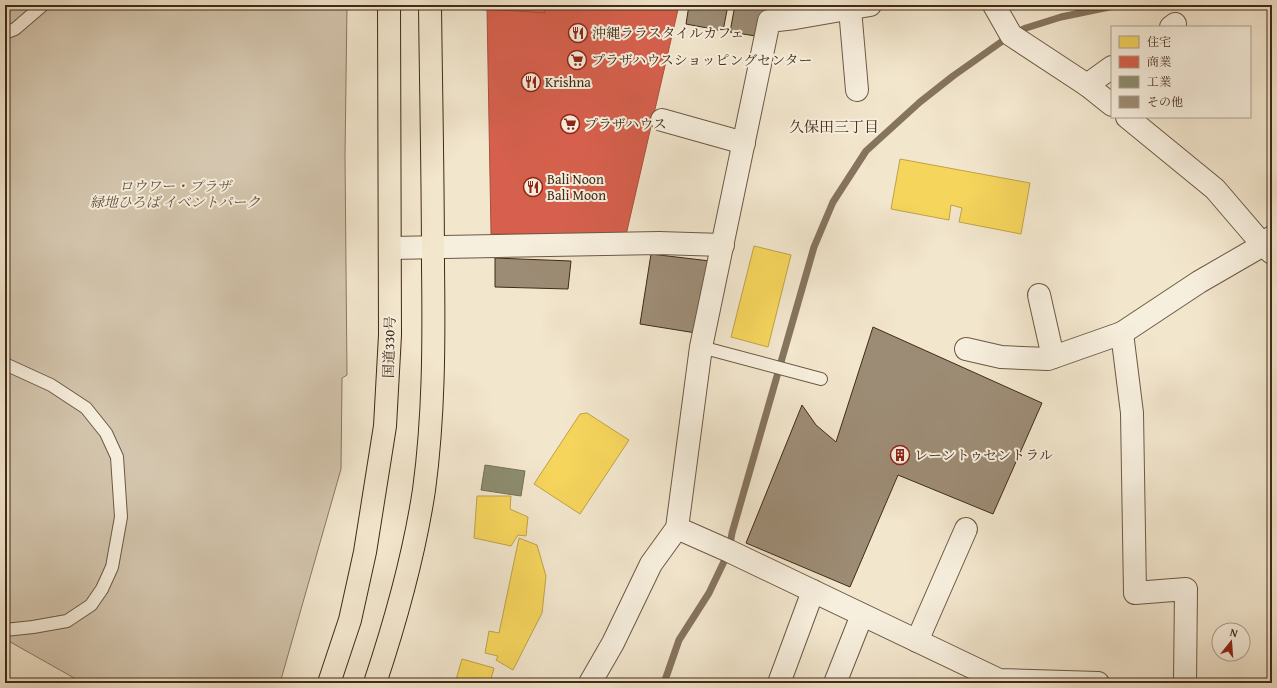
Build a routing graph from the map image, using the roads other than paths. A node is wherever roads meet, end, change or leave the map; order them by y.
1 (43, 5) edge
2 (389, 5) edge
3 (430, 5) edge
4 (994, 5) edge
5 (860, 7) edge
6 (795, 12) edge
7 (5, 33) edge
8 (1111, 68) edge
9 (1087, 85) junction
10 (856, 90) dead end
11 (1111, 104) edge
12 (1128, 118) edge
13 (662, 120) dead end
14 (744, 144) junction
15 (723, 245) junction
16 (1269, 245) edge
17 (433, 247) junction
18 (391, 248) junction
19 (1039, 294) dead end
20 (1122, 333) junction
21 (701, 347) junction
22 (966, 349) dead end
23 (1054, 357) junction
24 (5, 364) edge
25 (821, 379) dead end
26 (677, 528) junction
27 (966, 529) dead end
28 (813, 591) junction
29 (862, 614) junction
30 (5, 630) edge
31 (918, 641) junction
32 (329, 683) edge
33 (375, 683) edge
34 (590, 683) edge
35 (779, 683) edge
36 (835, 683) edge
37 (1098, 683) edge
38 (1185, 683) edge

1 - 7 lane
2 - 18 highway, 国道330号
3 - 17 highway
4 - 9 street
5 - 6 street
5 - 10 street
6 - 14 street
8 - 9 street
9 - 11 street
12 - 16 street
13 - 14 street
14 - 15 street
15 - 17 street
15 - 21 street
16 - 20 street
17 - 18 street
17 - 33 highway
18 - 32 highway, 国道330号
19 - 23 street
20 - 23 street
20 - 38 street
21 - 25 lane
21 - 26 street
22 - 23 street
24 - 30 lane
26 - 28 street
26 - 34 street
27 - 31 street
28 - 29 street
28 - 35 street
29 - 31 street
29 - 36 street
31 - 37 street

